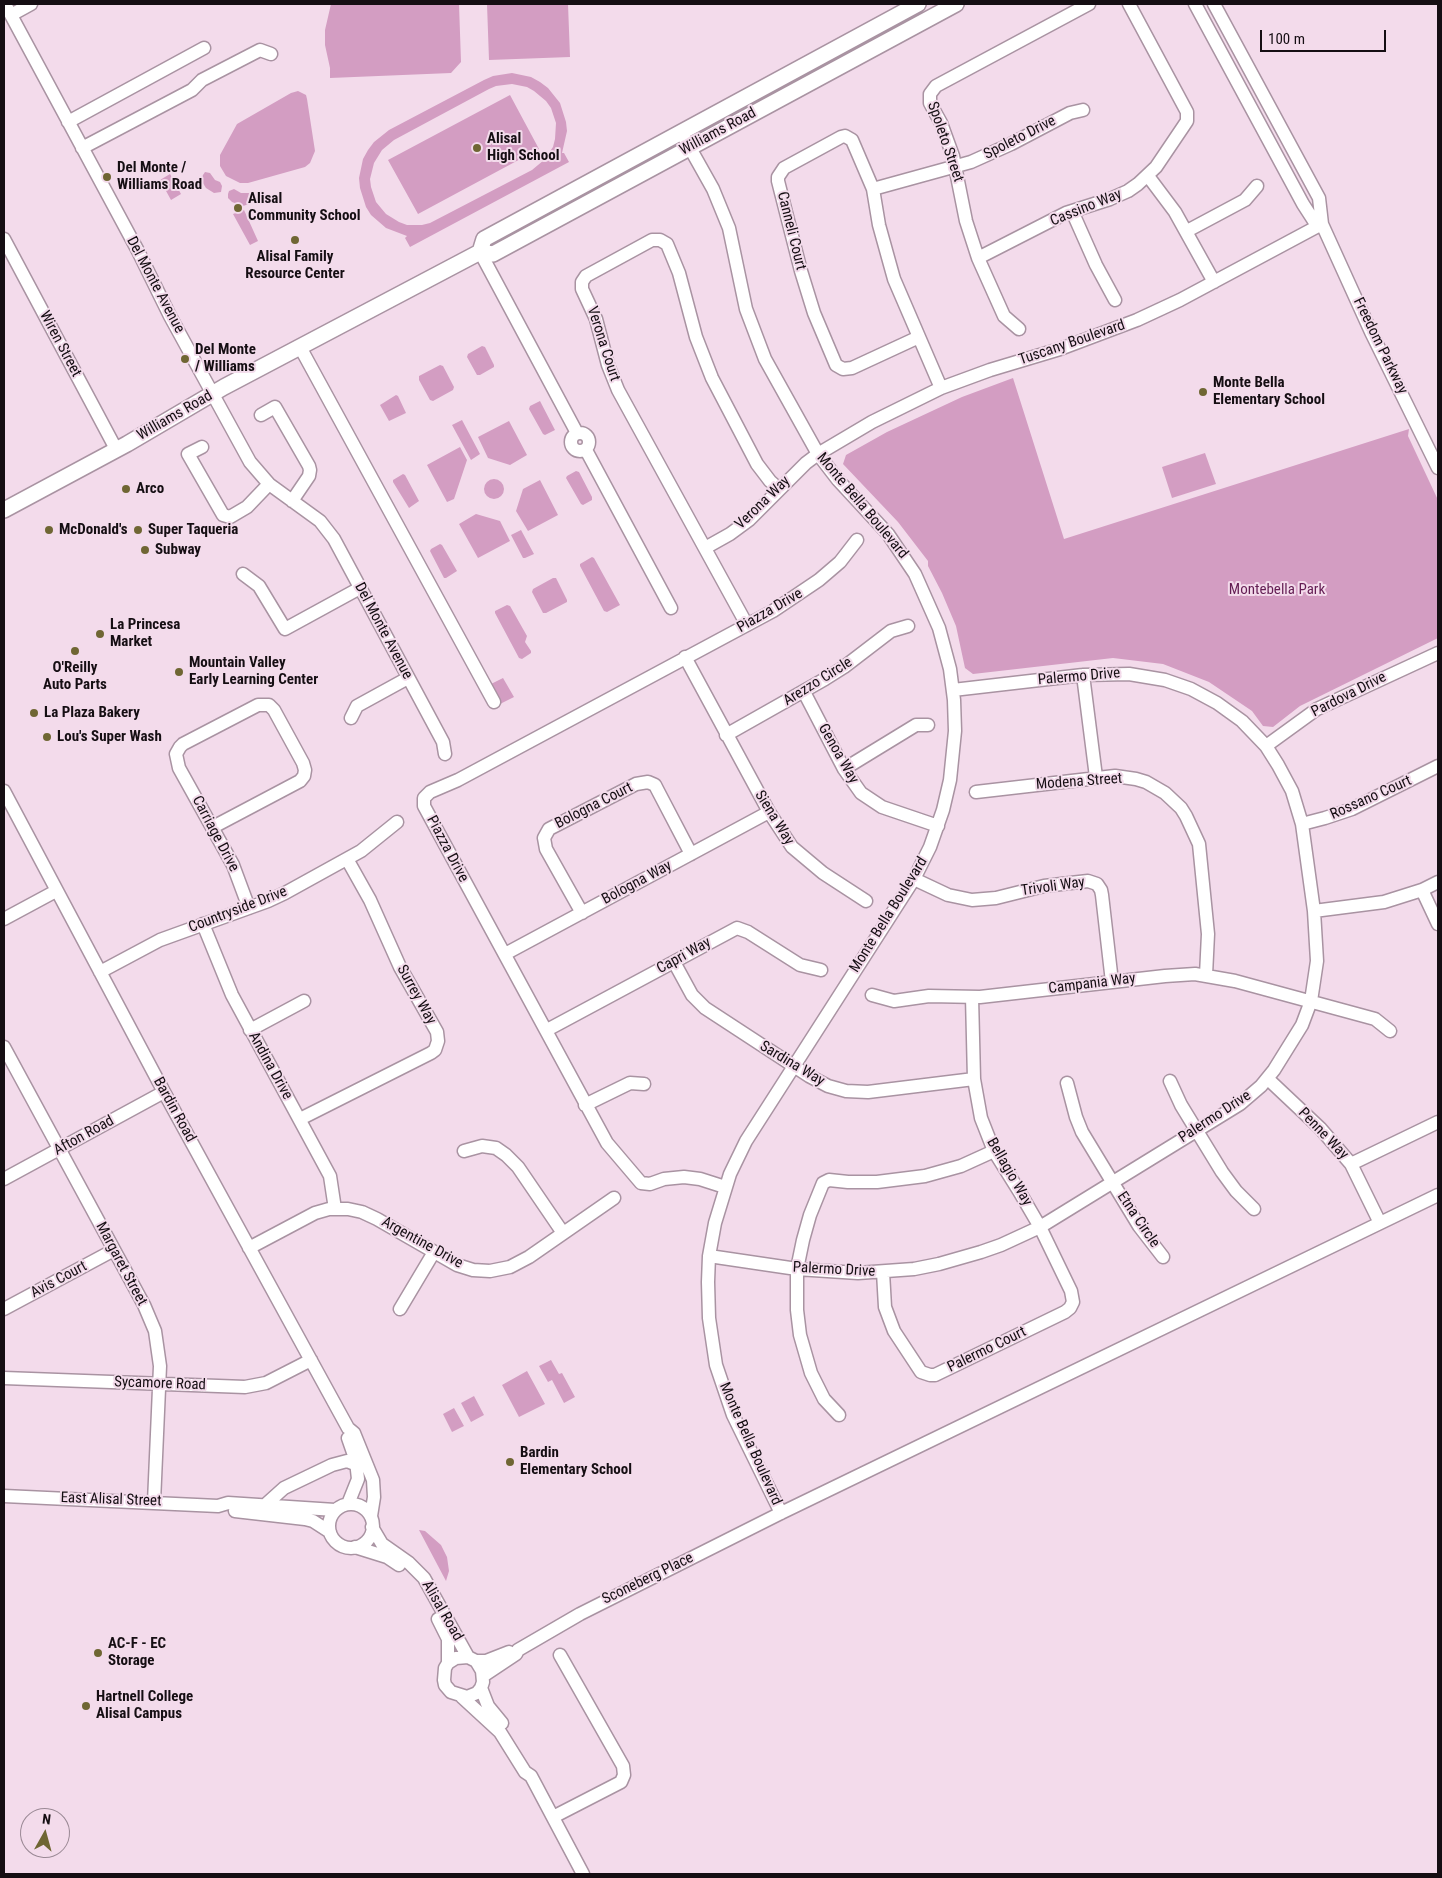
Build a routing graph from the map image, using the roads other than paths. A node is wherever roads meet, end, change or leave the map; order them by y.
1 (31, 4) edge
2 (917, 4) edge
3 (956, 4) edge
4 (1090, 4) edge
5 (1129, 4) edge
6 (1195, 4) edge
7 (1214, 4) edge
8 (8, 9) edge
9 (204, 48) dead end
10 (271, 54) dead end
11 (786, 96) junction
12 (1083, 110) dead end
13 (68, 122) junction
14 (681, 132) junction
15 (689, 147) junction
16 (82, 148) junction
17 (956, 166) junction
18 (1148, 176) junction
19 (1257, 186) dead end
20 (873, 189) junction
21 (1072, 211) junction
22 (1322, 224) junction
23 (1187, 231) junction
24 (4, 239) edge
25 (480, 252) junction
26 (978, 258) junction
27 (1214, 282) junction
28 (1115, 300) dead end
29 (1019, 329) dead end
30 (919, 337) junction
31 (300, 347) junction
32 (941, 388) junction
33 (213, 393) junction
34 (261, 415) dead end
35 (202, 447) dead end
36 (116, 449) junction
37 (818, 454) junction
38 (1438, 468) edge
39 (269, 484) junction
40 (779, 489) junction
41 (292, 501) junction
42 (4, 510) edge
43 (857, 540) dead end
44 (705, 548) junction
45 (244, 574) dead end
46 (360, 588) junction
47 (671, 608) dead end
48 (747, 625) junction
49 (908, 626) dead end
50 (1438, 653) edge
51 (686, 657) junction
52 (1083, 675) junction
53 (408, 678) junction
54 (953, 690) junction
55 (804, 692) junction
56 (494, 702) dead end
57 (351, 718) dead end
58 (928, 724) dead end
59 (726, 735) junction
60 (1266, 746) junction
61 (445, 754) dead end
62 (1438, 766) edge
63 (844, 769) junction
64 (1096, 777) junction
65 (4, 791) edge
66 (976, 792) dead end
67 (7, 804) edge
68 (769, 812) junction
69 (397, 822) dead end
70 (1302, 824) junction
71 (938, 826) junction
72 (213, 827) junction
73 (691, 854) junction
74 (347, 859) junction
75 (914, 879) junction
76 (1438, 882) edge
77 (1422, 890) junction
78 (56, 891) junction
79 (866, 901) dead end
80 (250, 908) junction
81 (1314, 911) junction
82 (582, 912) junction
83 (4, 919) edge
84 (203, 924) junction
85 (1438, 924) edge
86 (505, 954) junction
87 (674, 962) junction
88 (821, 970) dead end
89 (100, 972) junction
90 (1206, 975) junction
91 (1112, 982) junction
92 (872, 996) dead end
93 (972, 997) junction
94 (304, 1001) dead end
95 (1311, 1001) junction
96 (250, 1030) junction
97 (547, 1030) junction
98 (1390, 1031) dead end
99 (4, 1047) edge
100 (793, 1065) junction
101 (974, 1078) junction
102 (1268, 1079) junction
103 (1170, 1081) dead end
104 (1067, 1082) dead end
105 (644, 1084) dead end
106 (164, 1092) junction
107 (585, 1105) junction
108 (300, 1119) junction
109 (1438, 1122) edge
110 (1196, 1130) junction
111 (60, 1149) junction
112 (464, 1151) dead end
113 (994, 1151) junction
114 (1351, 1164) junction
115 (4, 1179) edge
116 (1113, 1183) junction
117 (725, 1187) junction
118 (1438, 1195) edge
119 (614, 1198) dead end
120 (335, 1209) junction
121 (1254, 1209) dead end
122 (1380, 1224) junction
123 (1040, 1227) junction
124 (563, 1233) junction
125 (249, 1248) junction
126 (114, 1250) junction
127 (434, 1252) junction
128 (709, 1256) junction
129 (1163, 1257) dead end
130 (798, 1268) junction
131 (883, 1272) junction
132 (4, 1309) edge
133 (400, 1309) dead end
134 (311, 1360) junction
135 (4, 1378) edge
136 (159, 1384) junction
137 (839, 1415) dead end
138 (348, 1428) junction
139 (357, 1465) junction
140 (284, 1488) junction
141 (4, 1496) edge
142 (154, 1502) junction
143 (348, 1504) junction
144 (218, 1506) junction
145 (264, 1506) junction
146 (292, 1508) junction
147 (335, 1510) junction
148 (781, 1514) junction
149 (371, 1521) junction
150 (330, 1532) junction
151 (355, 1547) junction
152 (518, 1650) junction
153 (560, 1656) dead end
154 (472, 1659) junction
155 (448, 1663) junction
156 (482, 1682) junction
157 (462, 1697) junction
158 (531, 1776) junction
159 (553, 1817) junction
160 (583, 1874) edge

1 - 8 street
2 - 11 main road
2 - 14 main road, Williams Road
3 - 11 main road, Williams Road
4 - 17 street, Spoleto Street
5 - 18 street, Cassino Way
6 - 22 street, Freedom Parkway
7 - 22 street, Freedom Parkway
8 - 13 street, Del Monte Avenue
9 - 13 street
10 - 16 street
11 - 15 main road, Williams Road
12 - 17 street, Spoleto Drive
13 - 16 street, Del Monte Avenue
14 - 15 street, Monte Bella Boulevard
14 - 25 main road, Williams Road
15 - 25 main road, Williams Road
15 - 37 street, Monte Bella Boulevard
16 - 33 street, Del Monte Avenue
17 - 20 street, Spoleto Drive
17 - 26 street, Spoleto Street
18 - 21 street, Cassino Way
18 - 23 street
19 - 23 street
20 - 30 street, Canneli Court
20 - 30 street, Canneli Court
21 - 26 street, Cassino Way
21 - 28 street
22 - 27 street, Tuscany Boulevard
22 - 38 street, Freedom Parkway
23 - 27 street
24 - 36 street, Wiren Street
25 - 31 main road, Williams Road
25 - 47 street
26 - 29 street, Spoleto Street
27 - 32 street, Tuscany Boulevard
30 - 32 street, Canneli Court
31 - 33 main road, Williams Road
31 - 56 street
32 - 37 street, Tuscany Boulevard
33 - 36 main road, Williams Road
33 - 39 street, Del Monte Avenue
34 - 41 street
35 - 39 street
36 - 42 main road, Williams Road
37 - 40 street, Verona Way
37 - 54 street, Monte Bella Boulevard
39 - 41 street, Del Monte Avenue
40 - 44 street, Verona Way
40 - 44 street, Verona Court
41 - 46 street, Del Monte Avenue
43 - 48 street, Piazza Drive
44 - 48 street, Verona Court
45 - 46 street
46 - 53 street, Del Monte Avenue
48 - 51 street, Piazza Drive
49 - 55 street, Arezzo Circle
50 - 60 street, Pardova Drive
51 - 59 street, Siena Way
51 - 86 street, Piazza Drive
52 - 54 street, Palermo Drive
52 - 60 street, Palermo Drive
52 - 64 street
53 - 57 street
53 - 61 street, Del Monte Avenue
54 - 71 street, Monte Bella Boulevard
55 - 59 street, Arezzo Circle
55 - 63 street, Genoa Way
58 - 63 street
59 - 68 street, Siena Way
60 - 70 street, Palermo Drive
62 - 70 street, Rossano Court
63 - 71 street, Genoa Way
64 - 66 street, Modena Street
64 - 90 street, Modena Street
65 - 67 street, Bardin Road
67 - 78 street, Bardin Road
68 - 73 street, Bologna Way
68 - 79 street, Siena Way
69 - 74 street, Countryside Drive
70 - 81 street, Palermo Drive
71 - 75 street, Monte Bella Boulevard
72 - 72 street, Carriage Drive
72 - 80 street, Carriage Drive
73 - 82 street, Bologna Way
73 - 82 street, Bologna Court
74 - 80 street, Countryside Drive
74 - 108 street, Surrey Way
75 - 91 street, Trivoli Way
75 - 100 street, Monte Bella Boulevard
76 - 77 street
77 - 81 street
77 - 85 street
78 - 83 street
78 - 89 street, Bardin Road
80 - 84 street, Countryside Drive
81 - 95 street, Palermo Drive
82 - 86 street, Bologna Way
84 - 89 street, Countryside Drive
84 - 96 street, Andina Drive
86 - 97 street, Piazza Drive
87 - 88 street, Capri Way
87 - 97 street, Capri Way
87 - 100 street, Sardina Way
89 - 106 street, Bardin Road
90 - 91 street, Campania Way
90 - 95 street, Campania Way
91 - 93 street, Campania Way
92 - 93 street, Campania Way
93 - 101 street, Bellagio Way
94 - 96 street
95 - 98 street, Campania Way
95 - 102 street, Palermo Drive
96 - 108 street, Andina Drive
97 - 107 street, Piazza Drive
99 - 111 street, Margaret Street
100 - 101 street, Sardina Way
100 - 117 street, Monte Bella Boulevard
101 - 113 street, Bellagio Way
102 - 110 street, Palermo Drive
102 - 114 street, Penne Way
103 - 110 street
104 - 116 street, Etna Circle
105 - 107 street
106 - 111 street, Afton Road
106 - 125 street, Bardin Road
107 - 117 street, Piazza Drive
108 - 120 street, Andina Drive
109 - 114 street
110 - 116 street, Palermo Drive
110 - 121 street
111 - 115 street, Afton Road
111 - 126 street, Margaret Street
112 - 124 street
113 - 123 street, Bellagio Way
113 - 130 street
114 - 122 street, Penne Way
116 - 123 street, Palermo Drive
116 - 129 street, Etna Circle
117 - 128 street, Monte Bella Boulevard
118 - 122 street, Sconeberg Place
119 - 124 street, Argentine Drive
120 - 125 street, Argentine Drive
120 - 127 street, Argentine Drive
122 - 148 street, Sconeberg Place
123 - 131 street, Palermo Drive
123 - 131 street, Palermo Court
124 - 127 street, Argentine Drive
125 - 134 street, Bardin Road
126 - 132 street, Avis Court
126 - 136 street, Margaret Street
127 - 133 street
128 - 130 street, Palermo Drive
128 - 148 street, Monte Bella Boulevard
130 - 131 street, Palermo Drive
130 - 137 street
134 - 136 street, Sycamore Road
134 - 138 street, Bardin Road
135 - 136 street, Sycamore Road
136 - 142 street, Margaret Street
138 - 139 street, Bardin Road
138 - 149 street, Bardin Road
139 - 140 street
139 - 143 street, Bardin Road
140 - 145 street
140 - 146 street
141 - 142 street, East Alisal Street
142 - 144 street, East Alisal Street
143 - 147 street
143 - 149 street
144 - 145 street, East Alisal Street
144 - 150 street, East Alisal Street
145 - 146 street, East Alisal Street
146 - 147 street, East Alisal Street
147 - 150 street
148 - 152 street, Sconeberg Place
149 - 151 street
149 - 154 street, Alisal Road
150 - 151 street
151 - 155 street, Alisal Road
152 - 154 street, Sconeberg Place
152 - 156 street, Sconeberg Place
153 - 159 street
154 - 155 street, Alisal Road
154 - 156 street, Alisal Road
155 - 157 street, Alisal Road
156 - 157 street
156 - 158 street, Alisal Road
157 - 158 street, Alisal Road
158 - 159 street, Alisal Road
159 - 160 street, Alisal Road

